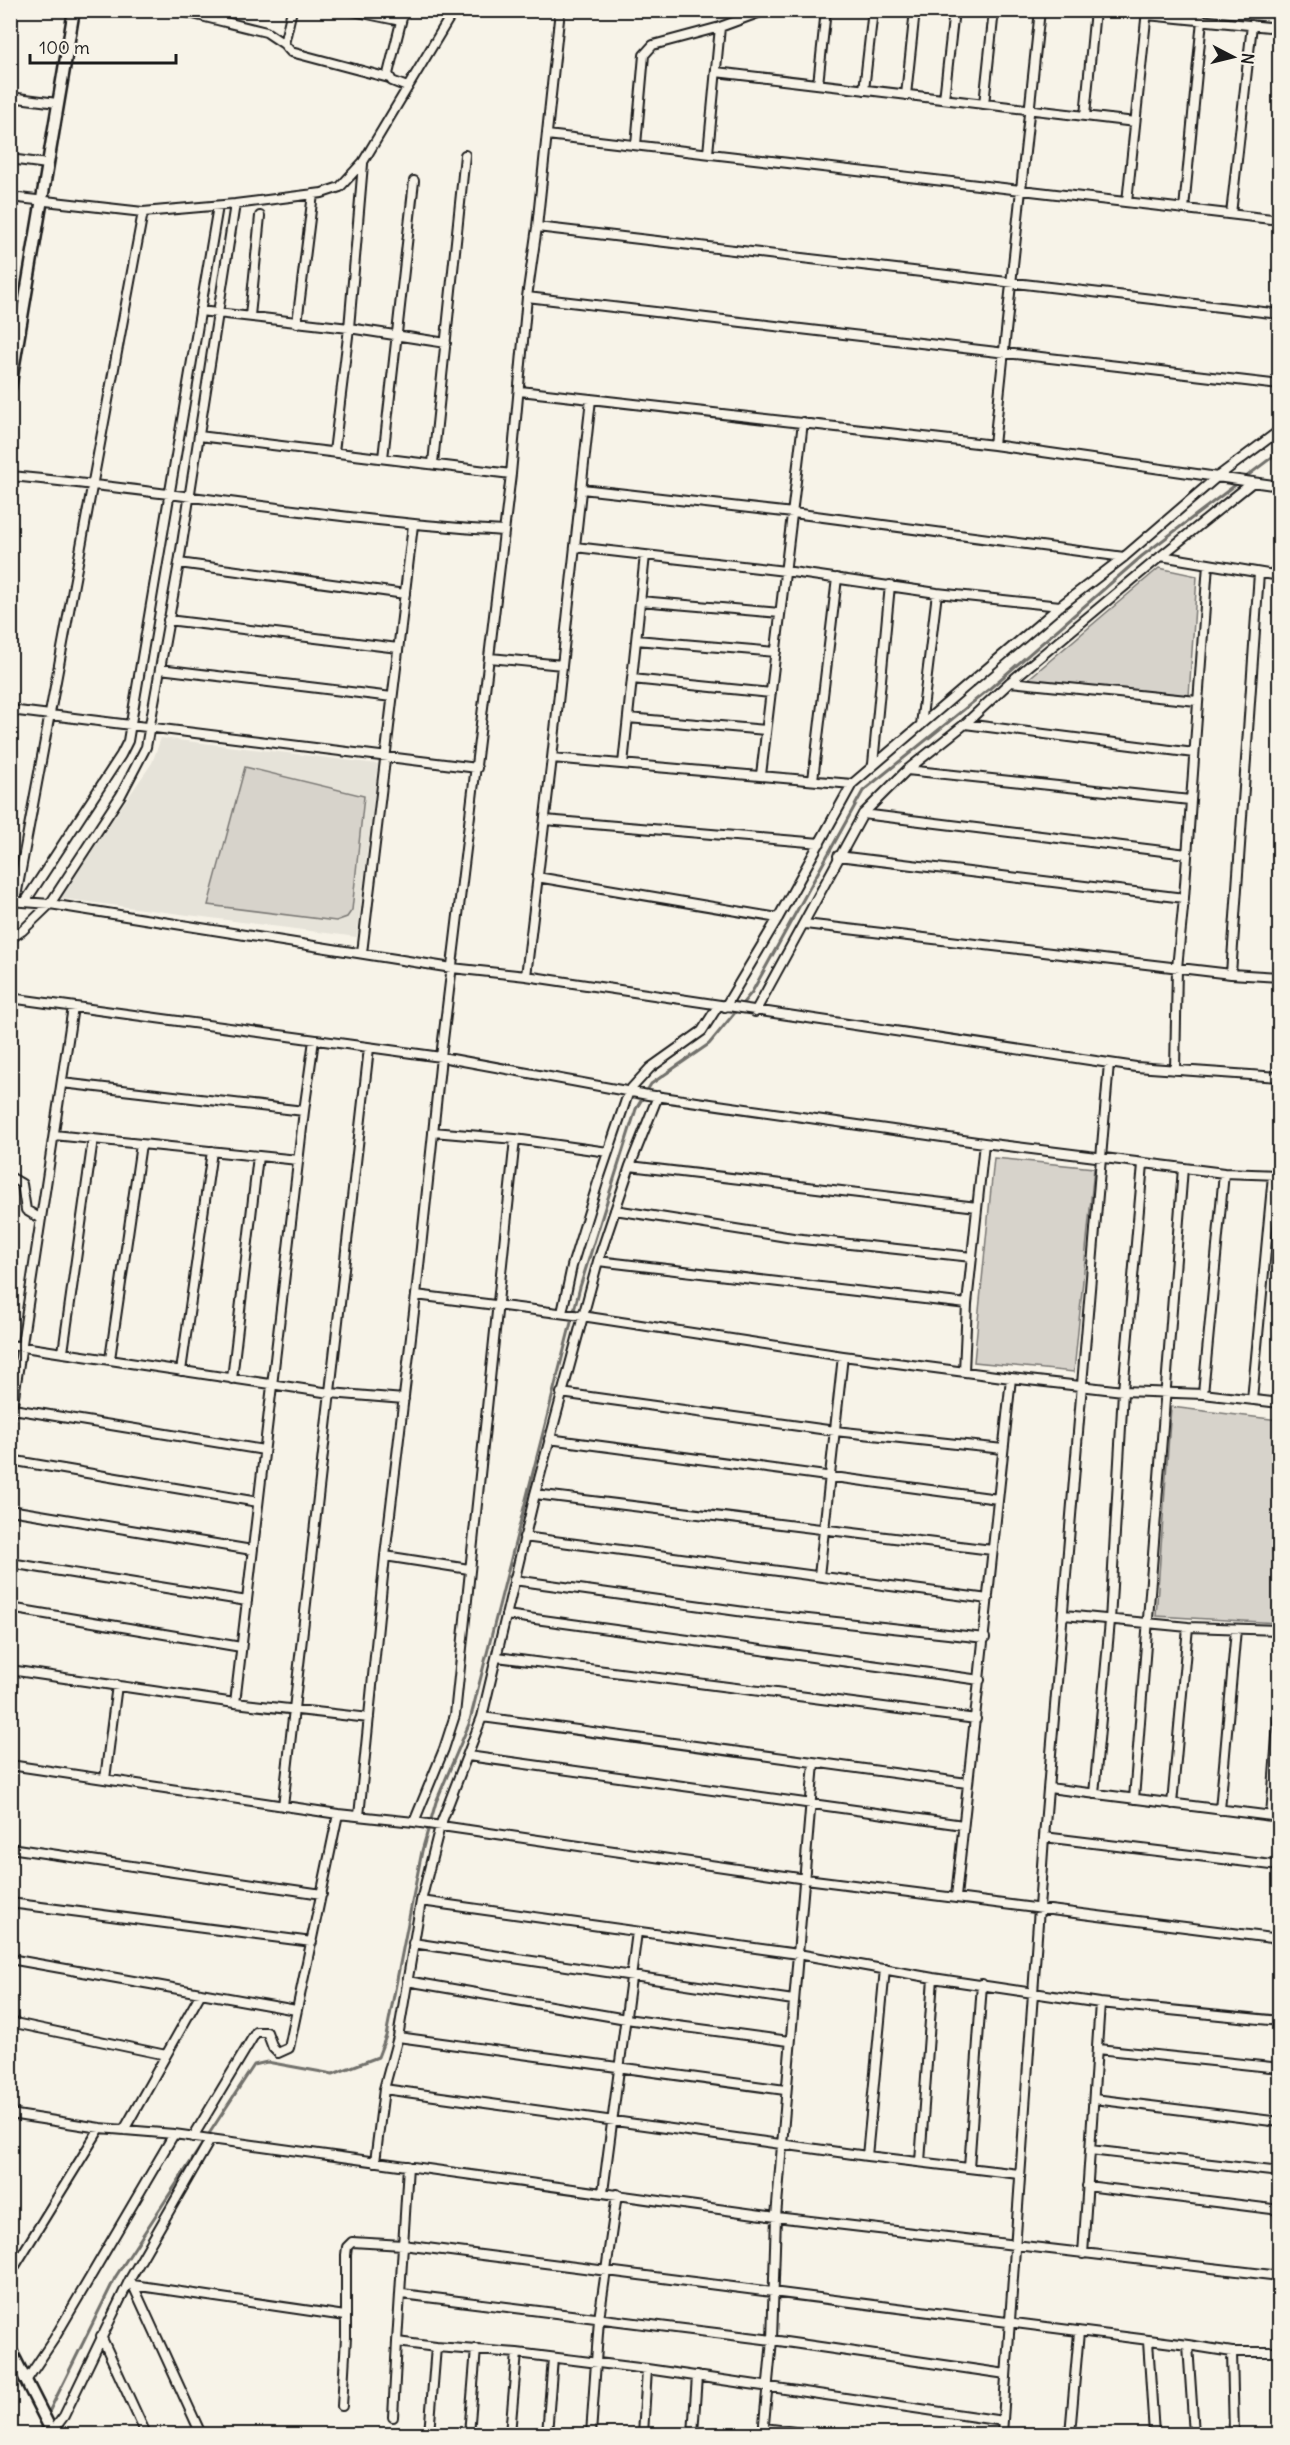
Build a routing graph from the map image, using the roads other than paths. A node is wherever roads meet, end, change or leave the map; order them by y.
1 (74, 10) edge
2 (177, 10) edge
3 (292, 10) edge
4 (348, 10) edge
5 (404, 10) edge
6 (454, 10) edge
7 (560, 10) edge
8 (766, 10) edge
9 (826, 10) edge
10 (873, 10) edge
11 (915, 10) edge
12 (954, 10) edge
13 (994, 10) edge
14 (1040, 10) edge
15 (1095, 10) edge
16 (753, 13) edge
17 (1147, 13) edge
18 (401, 21) junction
19 (1202, 21) junction
20 (1252, 25) junction
21 (720, 27) junction
22 (1280, 28) edge
23 (284, 44) junction
24 (716, 72) junction
25 (389, 78) junction
26 (818, 84) junction
27 (407, 87) junction
28 (864, 90) junction
29 (906, 95) junction
30 (10, 97) edge
31 (944, 99) junction
32 (57, 103) junction
33 (984, 104) junction
34 (1030, 109) junction
35 (1085, 116) junction
36 (1135, 122) junction
37 (547, 135) junction
38 (636, 145) junction
39 (708, 153) junction
40 (465, 155) dead end
41 (10, 159) edge
42 (363, 162) junction
43 (47, 164) junction
44 (414, 182) dead end
45 (1022, 190) junction
46 (313, 194) junction
47 (10, 197) edge
48 (42, 199) junction
49 (1126, 202) junction
50 (235, 204) junction
51 (218, 206) junction
52 (1184, 209) junction
53 (143, 212) junction
54 (1231, 214) junction
55 (260, 216) dead end
56 (1280, 220) edge
57 (537, 227) junction
58 (1013, 282) junction
59 (527, 297) junction
60 (200, 311) junction
61 (218, 313) junction
62 (1280, 314) edge
63 (250, 316) junction
64 (297, 323) junction
65 (349, 328) junction
66 (397, 336) junction
67 (446, 343) junction
68 (1005, 351) junction
69 (1280, 385) edge
70 (10, 388) edge
71 (520, 391) junction
72 (591, 399) junction
73 (803, 422) junction
74 (1280, 430) edge
75 (199, 436) junction
76 (994, 445) junction
77 (334, 452) junction
78 (383, 458) junction
79 (433, 463) junction
80 (511, 474) junction
81 (10, 476) edge
82 (1217, 477) junction
83 (1253, 482) junction
84 (92, 483) junction
85 (1280, 486) edge
86 (582, 489) junction
87 (171, 492) junction
88 (189, 495) junction
89 (793, 513) junction
90 (413, 525) junction
91 (503, 531) junction
92 (575, 548) junction
93 (645, 555) junction
94 (1124, 556) junction
95 (1161, 556) junction
96 (179, 563) junction
97 (1208, 564) junction
98 (785, 571) junction
99 (1259, 573) junction
100 (1280, 576) edge
101 (837, 578) junction
102 (890, 585) junction
103 (937, 593) junction
104 (405, 594) junction
105 (640, 601) junction
106 (1060, 606) junction
107 (780, 613) junction
108 (168, 620) junction
109 (636, 640) junction
110 (398, 648) junction
111 (776, 652) junction
112 (490, 658) junction
113 (562, 665) junction
114 (160, 669) junction
115 (632, 678) junction
116 (1010, 682) junction
117 (771, 693) junction
118 (392, 697) junction
119 (1197, 701) junction
120 (10, 710) edge
121 (50, 715) junction
122 (628, 718) junction
123 (131, 724) junction
124 (965, 724) junction
125 (921, 725) junction
126 (151, 727) junction
127 (766, 730) junction
128 (1194, 753) junction
129 (385, 756) junction
130 (552, 758) junction
131 (623, 764) junction
132 (873, 764) junction
133 (477, 768) junction
134 (907, 770) junction
135 (761, 775) junction
136 (813, 780) junction
137 (852, 784) junction
138 (1190, 800) junction
139 (863, 814) junction
140 (544, 820) junction
141 (820, 843) junction
142 (1187, 854) junction
143 (838, 856) junction
144 (537, 878) junction
145 (1184, 898) junction
146 (13, 901) edge
147 (25, 902) junction
148 (50, 904) junction
149 (778, 918) junction
150 (805, 924) junction
151 (10, 939) edge
152 (362, 953) junction
153 (452, 968) junction
154 (1177, 968) junction
155 (1231, 974) junction
156 (526, 976) junction
157 (1280, 977) edge
158 (10, 998) edge
159 (722, 1006) junction
160 (73, 1007) junction
161 (755, 1012) junction
162 (314, 1040) junction
163 (369, 1048) junction
164 (441, 1057) junction
165 (1109, 1063) junction
166 (1175, 1070) junction
167 (1280, 1077) edge
168 (62, 1083) junction
169 (632, 1092) junction
170 (657, 1096) junction
171 (304, 1111) junction
172 (433, 1132) junction
173 (54, 1135) junction
174 (93, 1139) junction
175 (515, 1139) junction
176 (984, 1143) junction
177 (141, 1144) junction
178 (212, 1151) junction
179 (608, 1152) junction
180 (258, 1156) junction
181 (1101, 1159) junction
182 (298, 1160) junction
183 (1143, 1164) junction
184 (630, 1166) junction
185 (1183, 1168) junction
186 (1224, 1173) junction
187 (1276, 1175) edge
188 (10, 1177) edge
189 (977, 1207) junction
190 (615, 1210) junction
191 (41, 1219) junction
192 (972, 1257) junction
193 (597, 1262) junction
194 (416, 1295) junction
195 (967, 1304) junction
196 (498, 1306) junction
197 (562, 1313) junction
198 (582, 1316) junction
199 (10, 1345) edge
200 (21, 1345) junction
201 (63, 1352) junction
202 (843, 1356) junction
203 (110, 1359) junction
204 (181, 1371) junction
205 (963, 1371) junction
206 (1011, 1377) junction
207 (232, 1379) junction
208 (272, 1385) junction
209 (1084, 1386) junction
210 (1123, 1390) junction
211 (330, 1393) junction
212 (561, 1393) junction
213 (1164, 1394) junction
214 (1203, 1394) junction
215 (404, 1399) junction
216 (1252, 1400) junction
217 (1280, 1403) edge
218 (13, 1408) junction
219 (10, 1423) edge
220 (835, 1431) junction
221 (549, 1439) junction
222 (1003, 1449) junction
223 (264, 1450) junction
224 (10, 1460) edge
225 (829, 1478) junction
226 (534, 1494) junction
227 (998, 1499) junction
228 (258, 1502) junction
229 (10, 1510) edge
230 (824, 1530) junction
231 (524, 1537) junction
232 (252, 1550) junction
233 (992, 1550) junction
234 (385, 1556) junction
235 (10, 1563) edge
236 (469, 1569) junction
237 (819, 1576) junction
238 (514, 1580) junction
239 (988, 1599) junction
240 (246, 1601) junction
241 (10, 1608) edge
242 (506, 1615) junction
243 (1064, 1615) junction
244 (1110, 1621) junction
245 (1148, 1623) junction
246 (1188, 1627) junction
247 (1236, 1629) junction
248 (1280, 1630) edge
249 (985, 1638) junction
250 (241, 1647) junction
251 (497, 1657) junction
252 (10, 1670) edge
253 (980, 1680) junction
254 (117, 1685) junction
255 (1280, 1697) edge
256 (235, 1703) junction
257 (294, 1709) junction
258 (482, 1717) junction
259 (369, 1718) junction
260 (976, 1719) junction
261 (468, 1756) junction
262 (814, 1762) junction
263 (10, 1765) edge
264 (105, 1779) junction
265 (967, 1783) junction
266 (1049, 1788) junction
267 (1094, 1794) junction
268 (1134, 1799) junction
269 (810, 1804) junction
270 (1172, 1804) junction
271 (283, 1806) junction
272 (1220, 1810) junction
273 (338, 1814) junction
274 (359, 1816) junction
275 (1275, 1817) edge
276 (414, 1822) junction
277 (963, 1825) junction
278 (440, 1826) junction
279 (1044, 1837) junction
280 (10, 1848) edge
281 (1280, 1866) edge
282 (806, 1879) junction
283 (322, 1894) junction
284 (956, 1896) junction
285 (421, 1901) junction
286 (10, 1903) edge
287 (1039, 1910) junction
288 (637, 1932) junction
289 (1280, 1939) edge
290 (312, 1942) junction
291 (413, 1943) junction
292 (798, 1954) junction
293 (10, 1959) edge
294 (885, 1969) junction
295 (632, 1976) junction
296 (933, 1978) junction
297 (407, 1981) junction
298 (982, 1984) junction
299 (1033, 1992) junction
300 (201, 1993) junction
301 (793, 2000) junction
302 (1100, 2003) junction
303 (296, 2010) junction
304 (626, 2019) junction
305 (1280, 2021) edge
306 (10, 2022) edge
307 (398, 2037) junction
308 (789, 2041) junction
309 (1098, 2049) junction
310 (166, 2055) junction
311 (620, 2066) junction
312 (1280, 2068) edge
313 (384, 2089) junction
314 (785, 2090) junction
315 (1094, 2099) junction
316 (10, 2114) edge
317 (612, 2121) junction
318 (1280, 2122) edge
319 (100, 2128) junction
320 (124, 2130) junction
321 (174, 2134) junction
322 (193, 2137) junction
323 (210, 2140) junction
324 (782, 2144) junction
325 (1090, 2150) junction
326 (867, 2156) junction
327 (375, 2162) junction
328 (920, 2163) junction
329 (408, 2166) junction
330 (969, 2168) junction
331 (1280, 2172) edge
332 (1019, 2174) junction
333 (1087, 2186) junction
334 (603, 2192) junction
335 (616, 2194) junction
336 (1280, 2210) edge
337 (776, 2217) junction
338 (1015, 2244) junction
339 (403, 2245) junction
340 (1083, 2254) junction
341 (606, 2271) junction
342 (10, 2274) edge
343 (1280, 2276) edge
344 (132, 2282) junction
345 (774, 2292) junction
346 (402, 2294) junction
347 (345, 2316) junction
348 (599, 2319) junction
349 (1009, 2323) junction
350 (1079, 2332) junction
351 (101, 2336) junction
352 (772, 2340) junction
353 (1148, 2341) junction
354 (397, 2342) junction
355 (1188, 2345) junction
356 (436, 2347) junction
357 (10, 2349) edge
358 (476, 2349) junction
359 (1232, 2352) junction
360 (1280, 2352) edge
361 (517, 2353) junction
362 (553, 2358) junction
363 (596, 2363) junction
364 (647, 2369) junction
365 (1006, 2374) junction
366 (697, 2376) junction
367 (26, 2381) junction
368 (768, 2385) junction
369 (342, 2406) dead end
370 (393, 2417) dead end
371 (1003, 2421) junction
372 (764, 2432) edge
373 (53, 2434) edge
374 (146, 2434) edge
375 (201, 2434) edge
376 (429, 2434) edge
377 (469, 2434) edge
378 (510, 2434) edge
379 (547, 2434) edge
380 (591, 2434) edge
381 (643, 2434) edge
382 (693, 2434) edge
383 (810, 2434) edge
384 (1002, 2434) edge
385 (1070, 2434) edge
386 (1154, 2434) edge
387 (1194, 2434) edge
388 (1234, 2434) edge

1 - 32 street
2 - 23 street
3 - 23 street
4 - 18 street
5 - 18 street
6 - 27 street
7 - 37 street
8 - 16 street
9 - 26 street
10 - 28 street
11 - 29 street
12 - 31 street
13 - 33 street
14 - 34 street
15 - 35 street
16 - 21 street
17 - 19 street
17 - 36 street
18 - 25 street
19 - 20 street
19 - 52 street
20 - 22 street
20 - 54 street
21 - 24 street
21 - 38 street
23 - 25 street
24 - 26 street
24 - 39 street
25 - 27 street
26 - 28 street
27 - 42 street
28 - 29 street
29 - 31 street
30 - 32 street
31 - 33 street
32 - 43 street
33 - 34 street
34 - 35 street
34 - 45 street
35 - 36 street
36 - 49 street
37 - 38 street
37 - 57 street
38 - 39 street
39 - 45 street
40 - 67 street
41 - 43 street
42 - 46 street
42 - 65 street
43 - 48 street
44 - 66 street
45 - 49 street
45 - 58 street
46 - 50 street
46 - 64 street
47 - 48 street
48 - 53 street
48 - 70 street
49 - 52 street
50 - 51 street
50 - 61 street
51 - 53 street
51 - 60 street
52 - 54 street
53 - 84 street
54 - 56 street
55 - 63 street
57 - 58 street
57 - 59 street
58 - 62 street
58 - 68 street
59 - 68 street
59 - 71 street
60 - 61 street
60 - 87 street
61 - 63 street
61 - 75 street
63 - 64 street
64 - 65 street
65 - 66 street
65 - 77 street
66 - 67 street
66 - 78 street
67 - 79 street
68 - 69 street
68 - 76 street
71 - 72 street
71 - 80 street
72 - 73 street
72 - 86 street
73 - 76 street
73 - 89 street
74 - 82 street
75 - 77 street
75 - 88 street
76 - 82 street
77 - 78 street
78 - 79 street
79 - 80 street
80 - 91 street
81 - 84 street
82 - 83 street
82 - 94 street
83 - 85 street
83 - 95 street
84 - 87 street
84 - 121 street
86 - 89 street
86 - 92 street
87 - 88 street
87 - 123 street
88 - 90 street
88 - 96 street
89 - 94 street
89 - 98 street
90 - 91 street
90 - 104 street
91 - 112 street
92 - 93 street
92 - 113 street
93 - 98 street
93 - 105 street
94 - 106 street
95 - 97 street
95 - 116 street
96 - 104 street
96 - 108 street
97 - 99 street
97 - 119 street
98 - 101 street
98 - 107 street
99 - 100 street
99 - 155 street
101 - 102 street
101 - 136 street
102 - 103 street
102 - 132 street
103 - 106 street
103 - 125 street
104 - 110 street
105 - 107 street
105 - 109 street
106 - 125 street
107 - 111 street
108 - 110 street
108 - 114 street
109 - 111 street
109 - 115 street
110 - 118 street
111 - 117 street
112 - 113 street
112 - 133 street
113 - 130 street
114 - 118 street
114 - 126 street
115 - 117 street
115 - 122 street
116 - 119 street
116 - 124 street
117 - 127 street
118 - 129 street
119 - 128 street
120 - 121 street
121 - 123 street
121 - 146 street
122 - 127 street
122 - 131 street
123 - 126 street
123 - 147 street
124 - 128 street
124 - 134 street
125 - 132 street
126 - 129 street
126 - 148 street
127 - 135 street
128 - 138 street
129 - 133 street
129 - 152 street
130 - 131 street
130 - 140 street
131 - 135 street
132 - 137 street
133 - 153 street
134 - 138 street
134 - 139 street
135 - 136 street
136 - 137 street
137 - 141 street
138 - 142 street
139 - 142 street
139 - 143 street
140 - 141 street
140 - 144 street
141 - 149 street
142 - 145 street
143 - 145 street
143 - 150 street
144 - 149 street
144 - 156 street
145 - 154 street
146 - 147 street
147 - 148 street
148 - 151 street
148 - 152 street
149 - 159 street
150 - 154 street
150 - 161 street
152 - 153 street
153 - 156 street
153 - 164 street
154 - 155 street
154 - 166 street
155 - 157 street
156 - 159 street
158 - 160 street
159 - 161 street
159 - 169 street
160 - 162 street
160 - 168 street
161 - 165 street
162 - 163 street
162 - 171 street
163 - 164 street
163 - 211 street
164 - 169 street
164 - 172 street
165 - 166 street
165 - 181 street
166 - 167 street
168 - 171 street
168 - 173 street
169 - 170 street
169 - 179 street
170 - 176 street
170 - 184 street
171 - 182 street
172 - 175 street
172 - 194 street
173 - 174 street
173 - 191 street
174 - 177 street
174 - 201 street
175 - 179 street
175 - 196 street
176 - 181 street
176 - 189 street
177 - 178 street
177 - 203 street
178 - 180 street
178 - 204 street
179 - 197 street
180 - 182 street
180 - 207 street
181 - 183 street
181 - 209 street
182 - 208 street
183 - 185 street
183 - 210 street
184 - 189 street
184 - 190 street
185 - 186 street
185 - 213 street
186 - 187 street
186 - 214 street
187 - 216 street
188 - 191 street
189 - 192 street
190 - 192 street
190 - 193 street
191 - 200 street
192 - 195 street
193 - 195 street
193 - 198 street
194 - 196 street
194 - 215 street
195 - 205 street
196 - 197 street
196 - 236 street
197 - 198 street
198 - 202 street
198 - 212 street
199 - 200 street
200 - 201 street
200 - 218 street
201 - 203 street
202 - 205 street
202 - 220 street
203 - 204 street
204 - 207 street
205 - 206 street
206 - 209 street
206 - 222 street
207 - 208 street
208 - 211 street
208 - 223 street
209 - 210 street
209 - 243 street
210 - 213 street
210 - 244 street
211 - 215 street
211 - 257 street
212 - 220 street
212 - 221 street
213 - 214 street
213 - 245 street
214 - 216 street
215 - 234 street
216 - 217 street
218 - 219 street
218 - 223 street
220 - 222 street
220 - 225 street
221 - 225 street
221 - 226 street
222 - 227 street
223 - 228 street
224 - 228 street
225 - 227 street
225 - 230 street
226 - 230 street
226 - 231 street
227 - 233 street
228 - 232 street
229 - 232 street
230 - 233 street
230 - 237 street
231 - 237 street
231 - 238 street
232 - 240 street
233 - 239 street
234 - 236 street
234 - 259 street
235 - 240 street
236 - 276 street
237 - 239 street
238 - 242 street
238 - 249 street
239 - 249 street
240 - 250 street
241 - 250 street
242 - 251 street
242 - 253 street
243 - 244 street
243 - 266 street
244 - 245 street
244 - 267 street
245 - 246 street
245 - 268 street
246 - 247 street
246 - 270 street
247 - 248 street
247 - 272 street
249 - 253 street
250 - 256 street
251 - 258 street
251 - 260 street
252 - 254 street
253 - 260 street
254 - 256 street
254 - 264 street
255 - 275 street
256 - 257 street
257 - 259 street
257 - 271 street
258 - 261 street
258 - 262 street
259 - 274 street
260 - 265 street
261 - 269 street
261 - 278 street
262 - 265 street
262 - 269 street
263 - 264 street
264 - 271 street
265 - 277 street
266 - 267 street
266 - 279 street
267 - 268 street
268 - 270 street
269 - 277 street
269 - 282 street
270 - 272 street
271 - 273 street
272 - 275 street
273 - 274 street
273 - 283 street
274 - 276 street
276 - 278 street
277 - 284 street
278 - 282 street
278 - 285 street
279 - 281 street
279 - 287 street
280 - 283 street
282 - 284 street
282 - 292 street
283 - 290 street
284 - 287 street
285 - 288 street
285 - 291 street
286 - 290 street
287 - 289 street
287 - 299 street
288 - 292 street
288 - 295 street
290 - 303 street
291 - 295 street
291 - 297 street
292 - 294 street
292 - 301 street
293 - 300 street
294 - 296 street
294 - 326 street
295 - 301 street
295 - 304 street
296 - 298 street
296 - 328 street
297 - 304 street
297 - 307 street
298 - 299 street
298 - 330 street
299 - 302 street
299 - 332 street
300 - 303 street
300 - 310 street
301 - 308 street
302 - 305 street
302 - 309 street
303 - 322 street
304 - 308 street
304 - 311 street
306 - 310 street
307 - 311 street
307 - 313 street
308 - 314 street
309 - 312 street
309 - 315 street
310 - 320 street
311 - 314 street
311 - 317 street
313 - 317 street
313 - 327 street
314 - 324 street
315 - 318 street
315 - 325 street
316 - 319 street
317 - 324 street
317 - 334 street
319 - 320 street
319 - 342 street
320 - 321 street
321 - 322 street
321 - 367 street
322 - 323 street
323 - 327 street
323 - 344 street
324 - 326 street
324 - 337 street
325 - 331 street
325 - 333 street
326 - 328 street
327 - 329 street
328 - 330 street
329 - 334 street
329 - 339 street
330 - 332 street
332 - 338 street
333 - 336 street
333 - 340 street
334 - 335 street
335 - 337 street
335 - 341 street
337 - 338 street
337 - 345 street
338 - 340 street
338 - 349 street
339 - 341 street
339 - 346 street
339 - 347 street
340 - 343 street
341 - 345 street
341 - 348 street
344 - 347 street
344 - 351 street
344 - 375 street
345 - 349 street
345 - 352 street
346 - 348 street
346 - 354 street
347 - 369 street
348 - 352 street
348 - 363 street
349 - 350 street
349 - 365 street
350 - 353 street
350 - 385 street
351 - 373 street
351 - 374 street
352 - 365 street
352 - 368 street
353 - 355 street
353 - 386 street
354 - 356 street
354 - 370 street
355 - 359 street
355 - 387 street
356 - 358 street
356 - 376 street
357 - 367 street
358 - 361 street
358 - 377 street
359 - 360 street
359 - 388 street
361 - 362 street
361 - 378 street
362 - 363 street
362 - 379 street
363 - 364 street
363 - 380 street
364 - 366 street
364 - 381 street
365 - 371 street
366 - 368 street
366 - 382 street
367 - 373 street
368 - 371 street
368 - 372 street
371 - 384 street
372 - 383 street

